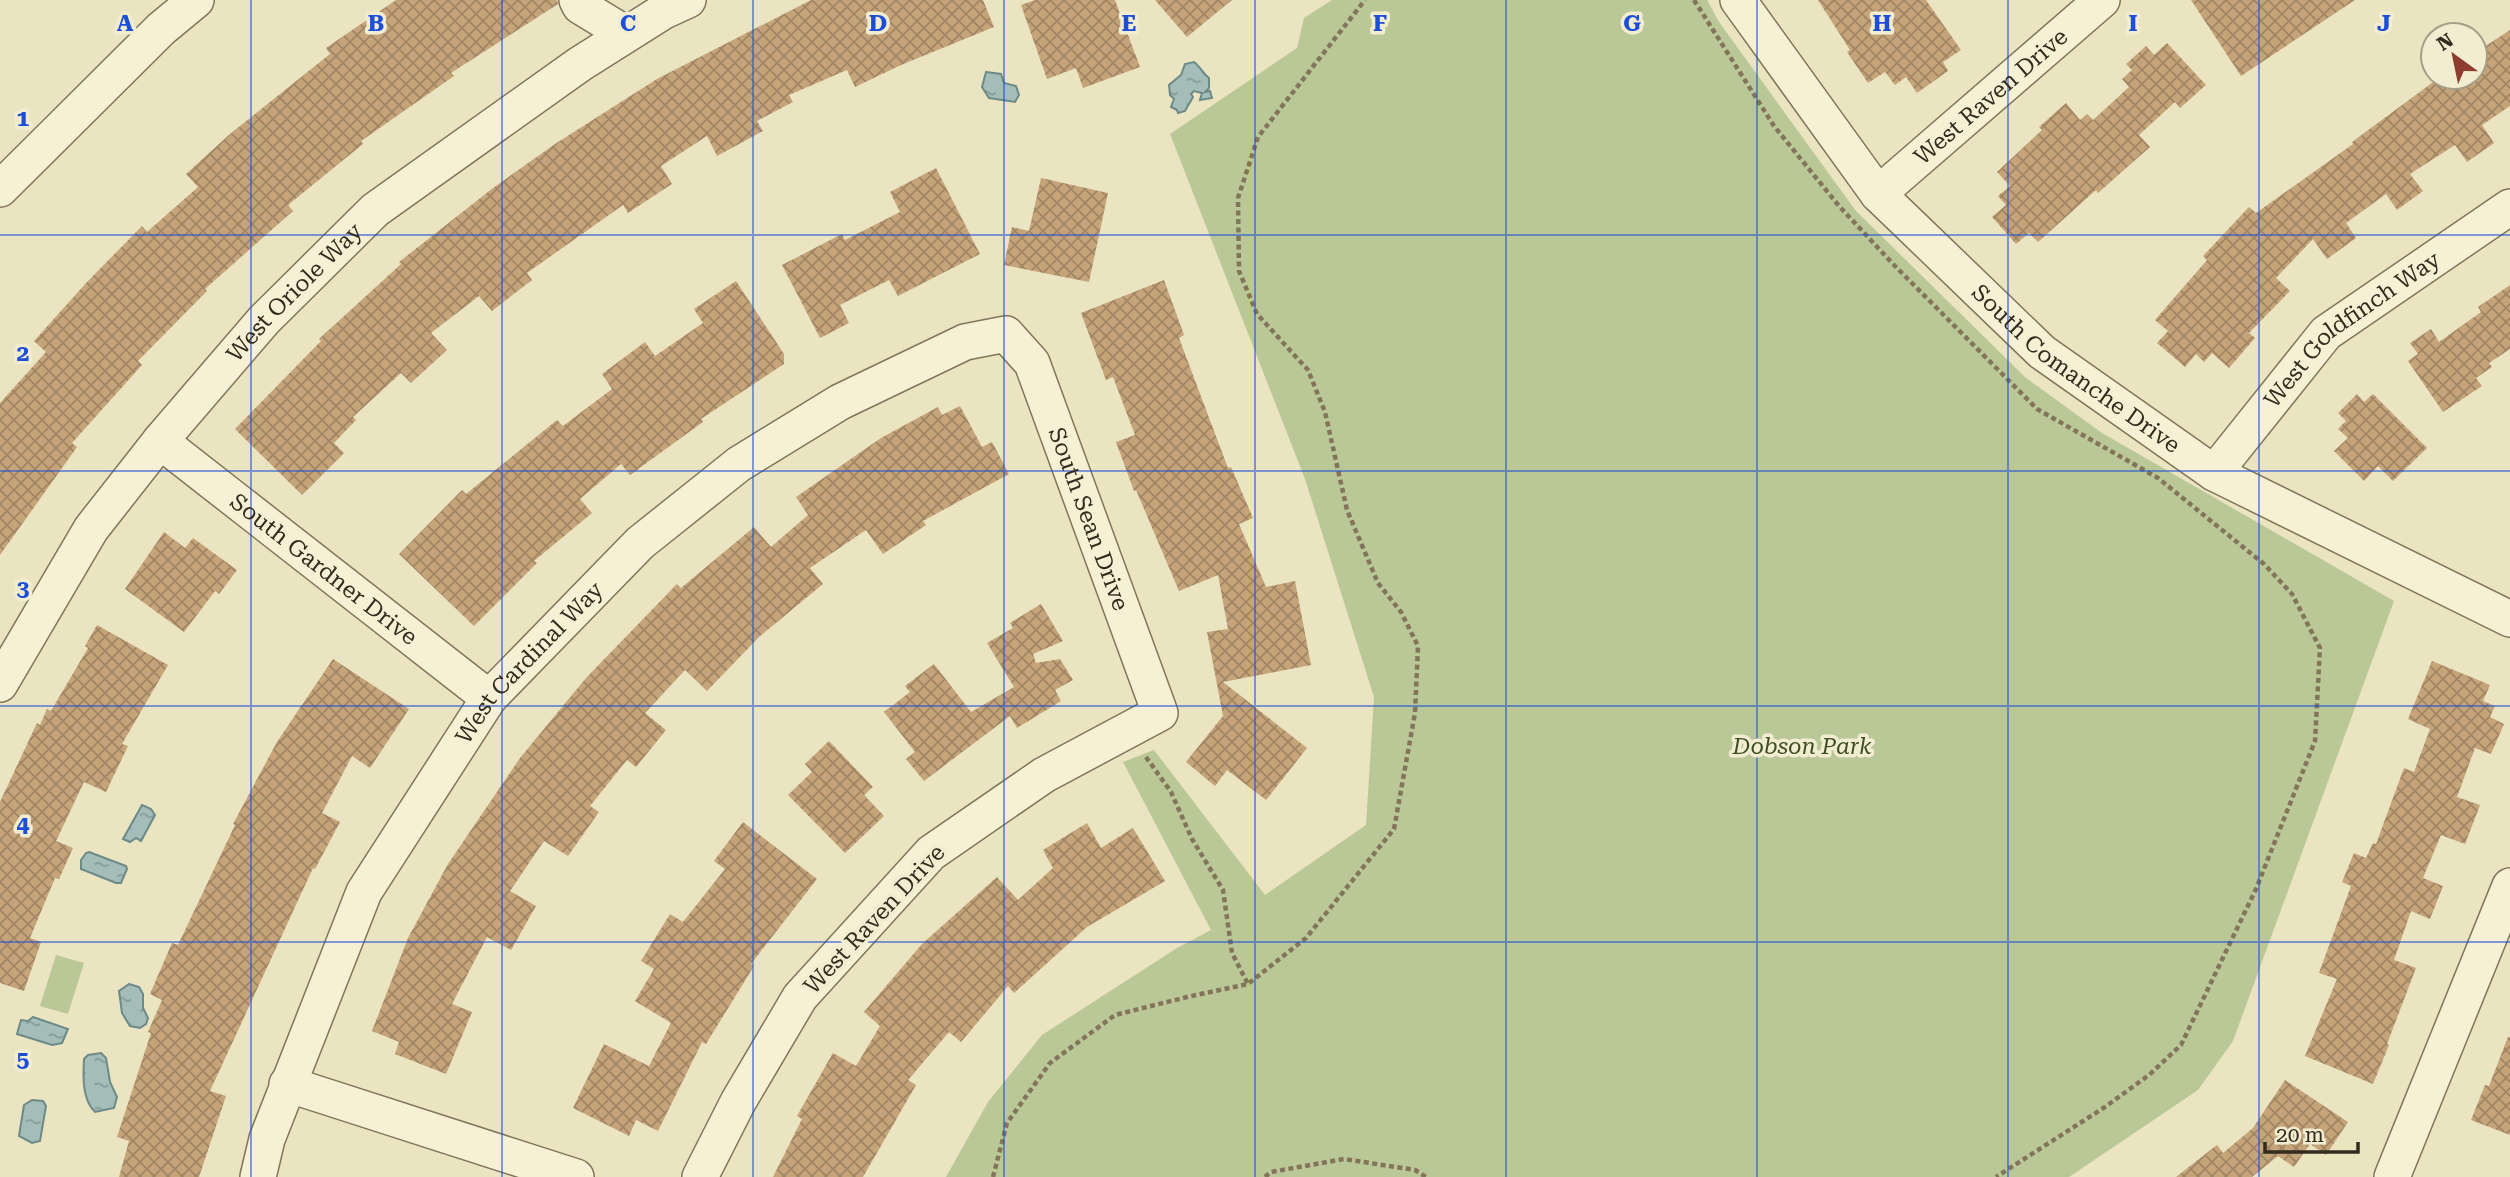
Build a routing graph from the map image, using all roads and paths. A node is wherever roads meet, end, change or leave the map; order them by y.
1 (196, 0) edge
2 (577, 0) edge
3 (618, 0) edge
4 (688, 0) edge
5 (1365, 0) edge
6 (1694, 0) edge
7 (1738, 0) edge
8 (2102, 0) edge
9 (626, 34) junction
10 (0, 190) edge
11 (1878, 194) junction
12 (2510, 207) edge
13 (1006, 334) joint
14 (160, 441) junction
15 (2214, 473) junction
16 (2510, 619) edge
17 (0, 684) edge
18 (489, 698) junction
19 (1160, 713) joint
20 (1127, 731) junction
21 (2510, 886) edge
22 (1248, 984) junction
23 (287, 1084) junction
24 (258, 1177) edge
25 (576, 1177) edge
26 (700, 1177) edge
27 (993, 1177) edge
28 (1265, 1177) edge
29 (1426, 1177) edge
30 (1996, 1177) edge
31 (2392, 1177) edge

1 - 10 street
2 - 9 street
3 - 9 street
4 - 9 street, West Oriole Way
5 - 22 path
6 - 30 path
7 - 11 street, South Comanche Drive
8 - 11 street, West Raven Drive
9 - 14 street, West Oriole Way
11 - 15 street, South Comanche Drive
12 - 15 street, West Goldfinch Way
13 - 18 street, West Cardinal Way
13 - 19 street, South Sean Drive
14 - 17 street, West Oriole Way
14 - 18 street, South Gardner Drive
15 - 16 street, South Comanche Drive
18 - 23 street, West Cardinal Way
19 - 20 street, West Raven Drive
20 - 22 path
20 - 26 street, West Raven Drive
21 - 31 street
22 - 27 path
23 - 24 street, West Cardinal Way
23 - 25 street
28 - 29 path

